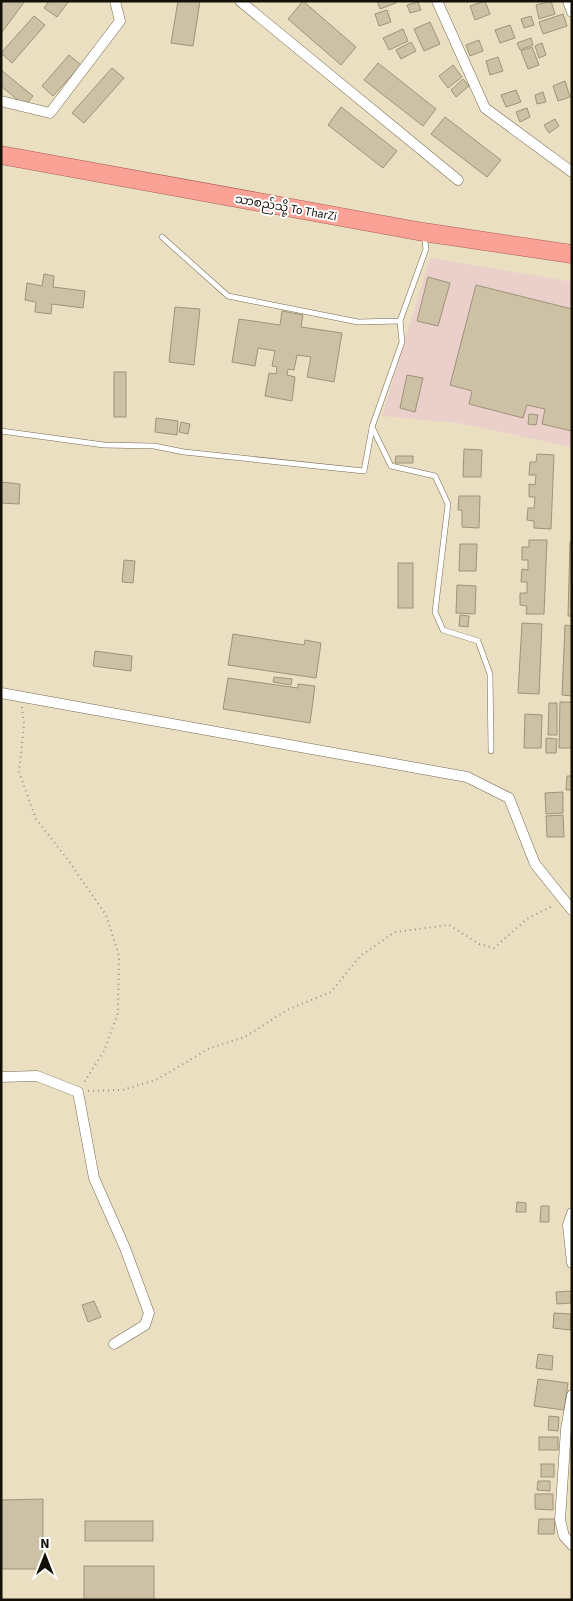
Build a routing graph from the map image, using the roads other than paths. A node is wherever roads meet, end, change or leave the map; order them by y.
1 (115, 1) edge
2 (240, 1) edge
3 (437, 1) edge
4 (568, 1) edge
5 (572, 12) edge
6 (1, 101) edge
7 (1, 155) edge
8 (572, 172) edge
9 (458, 180) dead end
10 (423, 232) junction
11 (162, 237) dead end
12 (572, 254) edge
13 (400, 321) junction
14 (372, 428) junction
15 (1, 431) edge
16 (1, 694) edge
17 (491, 751) dead end
18 (572, 910) edge
19 (1, 1077) edge
20 (572, 1213) edge
21 (572, 1263) edge
22 (114, 1344) dead end
23 (572, 1396) edge
24 (572, 1545) edge

1 - 6 street
2 - 9 street
3 - 8 street
4 - 5 street
7 - 10 highway, သာစည်သို့ To TharZi
10 - 12 highway, သာစည်သို့ To TharZi
10 - 13 lane
11 - 13 lane
13 - 14 lane
14 - 15 lane
14 - 17 lane
16 - 18 street
19 - 22 street
20 - 21 street
23 - 24 street

